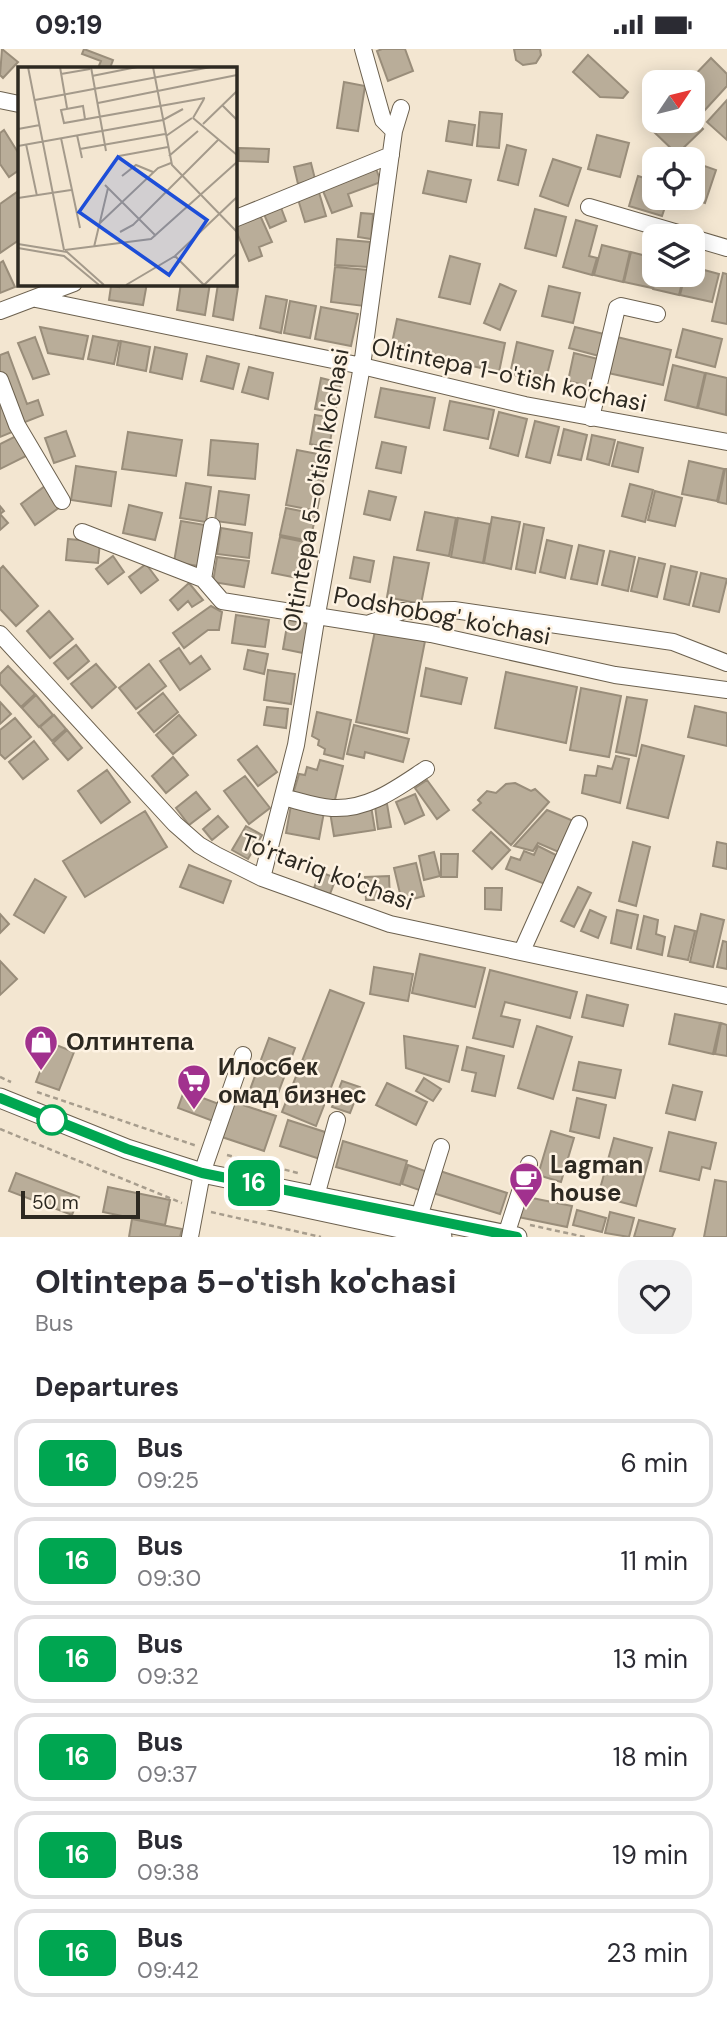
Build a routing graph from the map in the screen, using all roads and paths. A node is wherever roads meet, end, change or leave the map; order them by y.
1 (363, 49) edge
2 (0, 100) edge
3 (18, 104) edge
4 (401, 109) dead end
5 (394, 131) junction
6 (391, 155) junction
7 (589, 207) dead end
8 (236, 218) edge
9 (647, 224) edge
10 (705, 241) edge
11 (727, 248) edge
12 (70, 285) edge
13 (36, 299) junction
14 (0, 311) edge
15 (657, 314) dead end
16 (362, 366) junction
17 (0, 380) edge
18 (591, 418) junction
19 (727, 442) edge
20 (62, 501) dead end
21 (212, 526) dead end
22 (82, 531) dead end
23 (203, 579) junction
24 (317, 614) junction
25 (369, 623) junction
26 (0, 634) edge
27 (727, 663) edge
28 (727, 690) edge
29 (426, 769) dead end
30 (283, 797) junction
31 (579, 824) dead end
32 (262, 878) junction
33 (522, 951) junction
34 (727, 996) edge
35 (243, 1055) dead end
36 (0, 1077) edge
37 (19, 1086) dead end
38 (29, 1090) dead end
39 (0, 1098) edge
40 (0, 1112) edge
41 (337, 1120) dead end
42 (0, 1129) edge
43 (441, 1147) dead end
44 (210, 1150) junction
45 (529, 1164) dead end
46 (200, 1179) junction
47 (318, 1187) junction
48 (195, 1209) junction
49 (433, 1229) edge
50 (511, 1231) edge
51 (190, 1237) edge
52 (321, 1237) edge
53 (585, 1237) edge

1 - 5 street
2 - 3 street
4 - 5 street, Oltintepa 5-o'tish ko'chasi
5 - 6 street, Oltintepa 5-o'tish ko'chasi
6 - 8 street
6 - 16 street, Oltintepa 5-o'tish ko'chasi
7 - 9 street
10 - 11 street
12 - 13 street
13 - 14 street
13 - 16 street, Oltintepa 1-o'tish ko'chasi
15 - 18 street
16 - 18 street, Oltintepa 1-o'tish ko'chasi
16 - 24 street, Oltintepa 5-o'tish ko'chasi
17 - 20 street
18 - 19 street, Oltintepa 1-o'tish ko'chasi
21 - 23 street
22 - 23 street, Podshobog' ko'chasi
23 - 24 street, Podshobog' ko'chasi
24 - 25 street, Podshobog' ko'chasi
24 - 30 street, Oltintepa 5-o'tish ko'chasi
25 - 27 street
25 - 28 street, Podshobog' ko'chasi
26 - 32 street, To'rtariq ko'chasi
29 - 30 street
30 - 32 street, Oltintepa 5-o'tish ko'chasi
31 - 33 street
32 - 33 street, To'rtariq ko'chasi
33 - 34 street, To'rtariq ko'chasi
35 - 44 street
36 - 37 path
38 - 44 path
39 - 46 main road
40 - 46 main road
41 - 47 street
42 - 48 path
43 - 49 street
44 - 46 street
44 - 47 path
45 - 50 street
46 - 47 main road
46 - 48 street
46 - 49 main road
47 - 49 main road
48 - 51 street
48 - 52 path
49 - 50 main road
50 - 53 path

